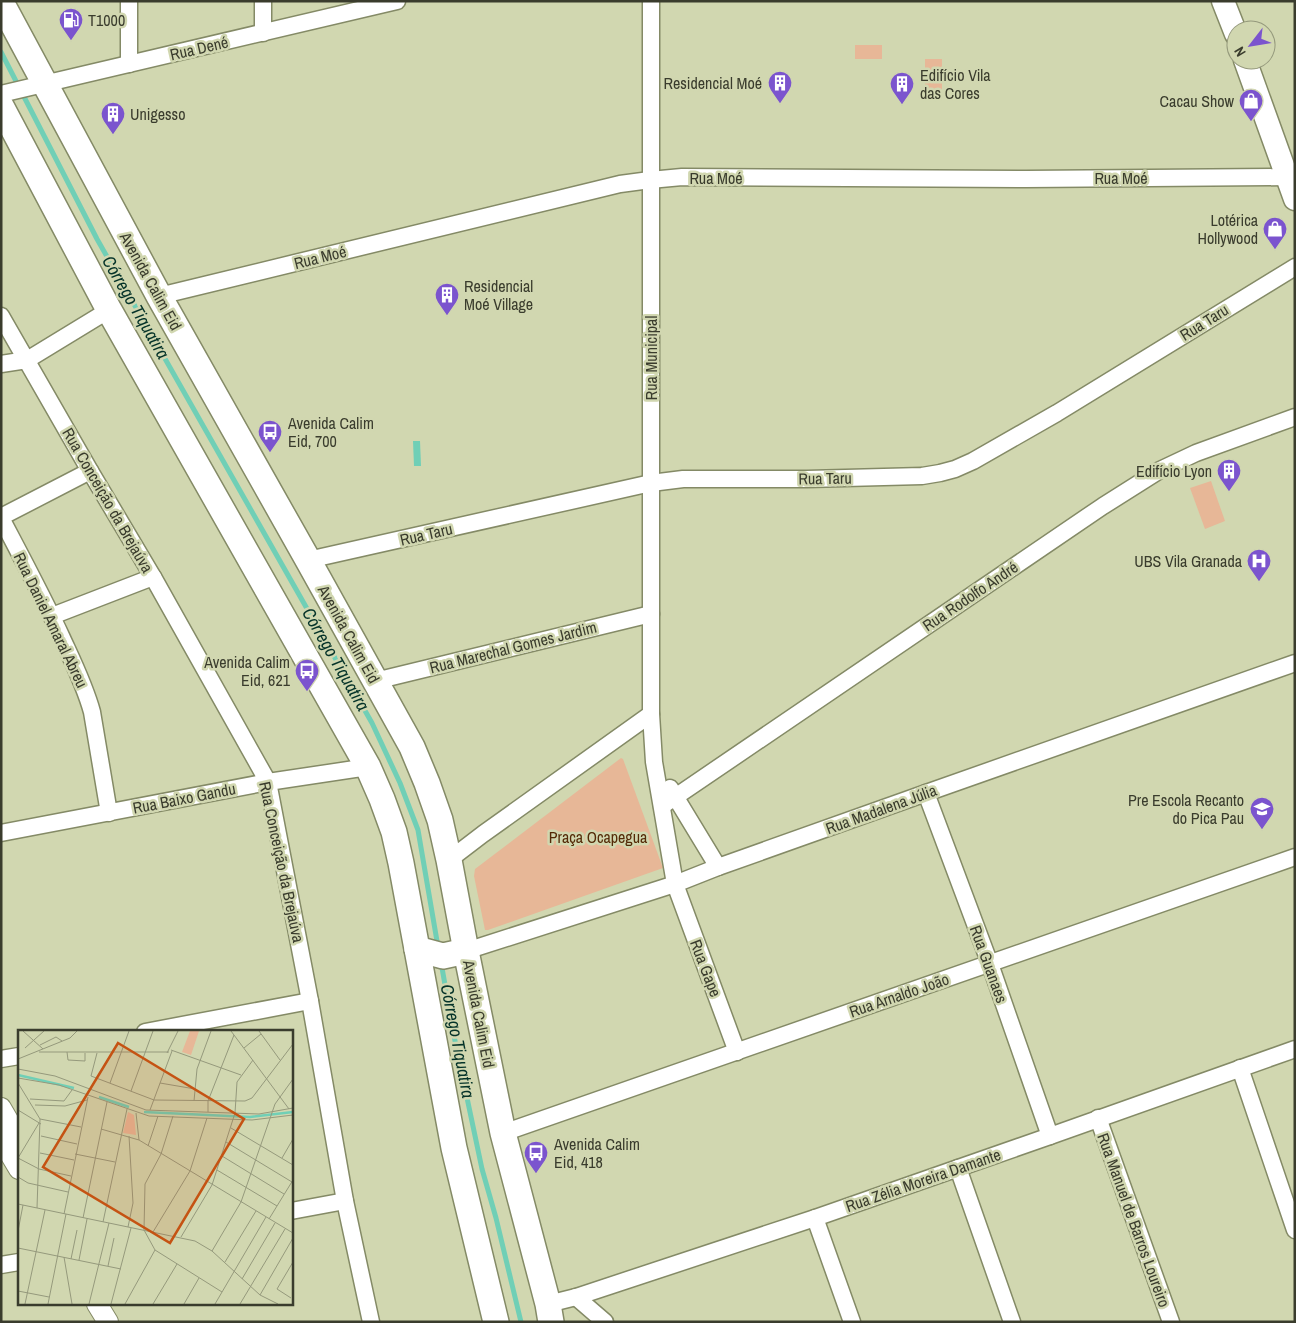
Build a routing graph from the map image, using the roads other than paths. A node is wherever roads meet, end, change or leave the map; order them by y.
1 (129, 1) edge
2 (263, 1) edge
3 (651, 1) edge
4 (1223, 1) edge
5 (1, 2) edge
6 (392, 2) edge
7 (1230, 20) edge
8 (263, 33) junction
9 (130, 64) junction
10 (1249, 70) edge
11 (39, 86) junction
12 (4, 97) edge
13 (1286, 177) junction
14 (650, 180) junction
15 (1295, 200) edge
16 (1295, 267) edge
17 (159, 296) junction
18 (109, 310) junction
19 (1, 316) edge
20 (28, 360) junction
21 (1, 364) edge
22 (1295, 417) edge
23 (90, 471) junction
24 (651, 483) junction
25 (1, 518) edge
26 (308, 560) junction
27 (153, 577) junction
28 (651, 614) junction
29 (52, 616) junction
30 (1295, 663) edge
31 (375, 681) junction
32 (650, 714) junction
33 (368, 767) junction
34 (268, 782) junction
35 (926, 793) junction
36 (668, 802) junction
37 (109, 813) junction
38 (1, 833) edge
39 (1295, 858) edge
40 (449, 860) junction
41 (718, 867) junction
42 (675, 884) junction
43 (443, 952) junction
44 (990, 964) junction
45 (310, 1001) junction
46 (156, 1030) edge
47 (1295, 1048) edge
48 (738, 1052) junction
49 (18, 1056) edge
50 (1, 1059) edge
51 (1240, 1068) junction
52 (1, 1108) edge
53 (1098, 1118) junction
54 (503, 1133) junction
55 (1050, 1136) junction
56 (18, 1137) edge
57 (1, 1139) edge
58 (18, 1167) edge
59 (958, 1168) junction
60 (346, 1201) junction
61 (292, 1211) edge
62 (815, 1218) junction
63 (1295, 1230) edge
64 (18, 1262) edge
65 (1, 1265) edge
66 (576, 1297) junction
67 (98, 1306) edge
68 (114, 1306) edge
69 (550, 1313) edge
70 (108, 1322) edge
71 (123, 1322) edge
72 (370, 1322) edge
73 (496, 1322) edge
74 (605, 1322) edge
75 (852, 1322) edge
76 (1012, 1322) edge
77 (1171, 1322) edge

1 - 9 street
2 - 8 street
3 - 14 street, Rua Municipal
4 - 7 main road
5 - 11 main road, Avenida Calim Eid
6 - 8 street, Rua Dené
8 - 9 street, Rua Dené
9 - 11 street, Rua Dené
10 - 13 main road
11 - 12 street, Rua Dené
11 - 17 main road, Avenida Calim Eid
12 - 18 main road, Avenida Calim Eid
13 - 14 street, Rua Moé
13 - 15 main road
14 - 17 street, Rua Moé
14 - 24 street, Rua Municipal
16 - 24 street, Rua Taru
17 - 26 main road, Avenida Calim Eid
18 - 20 street
18 - 33 main road, Avenida Calim Eid
19 - 20 street, Rua Conceição da Brejaúva
20 - 21 street
20 - 23 street, Rua Conceição da Brejaúva
22 - 36 street, Rua Rodolfo André
23 - 25 street
23 - 27 street, Rua Conceição da Brejaúva
24 - 26 street, Rua Taru
24 - 28 street, Rua Municipal
25 - 29 street, Rua Daniel Amaral Abreu
26 - 31 main road, Avenida Calim Eid
27 - 29 street
27 - 34 street, Rua Conceição da Brejaúva
28 - 31 street, Rua Marechal Gomes Jardim
28 - 32 street, Rua Municipal
29 - 37 street, Rua Daniel Amaral Abreu
30 - 35 street, Rua Madalena Júlia
31 - 40 main road, Avenida Calim Eid
32 - 36 street
32 - 40 street
33 - 34 street, Rua Baixo Gandu
33 - 43 main road, Avenida Calim Eid
34 - 37 street, Rua Baixo Gandu
34 - 45 street, Rua Conceição da Brejaúva
35 - 41 street, Rua Madalena Júlia
35 - 44 street, Rua Guanaes
36 - 41 street
36 - 42 street
37 - 38 street, Rua Baixo Gandu
39 - 44 street, Rua Arnaldo João
40 - 43 main road, Avenida Calim Eid
41 - 42 street, Rua Madalena Júlia
42 - 43 street, Rua Madalena Júlia
42 - 48 street, Rua Gape
43 - 54 main road, Avenida Calim Eid
43 - 73 main road, Avenida Calim Eid
44 - 48 street, Rua Arnaldo João
44 - 55 street, Rua Guanaes
45 - 46 street
45 - 60 street, Rua Conceição da Brejaúva
47 - 51 street, Rua Zélia Moreira Damante
48 - 54 street, Rua Arnaldo João
49 - 50 street
51 - 53 street, Rua Zélia Moreira Damante
51 - 63 street
52 - 56 street
53 - 55 street, Rua Zélia Moreira Damante
53 - 77 street, Rua Manuel de Barros Loureiro
54 - 69 main road, Avenida Calim Eid
55 - 59 street, Rua Zélia Moreira Damante
57 - 58 street
59 - 62 street, Rua Zélia Moreira Damante
59 - 76 street
60 - 61 street
60 - 72 street, Rua Conceição da Brejaúva
62 - 66 street, Rua Zélia Moreira Damante
62 - 75 street
64 - 65 street
66 - 69 street, Rua Zélia Moreira Damante
66 - 74 street
67 - 70 street
68 - 71 street

